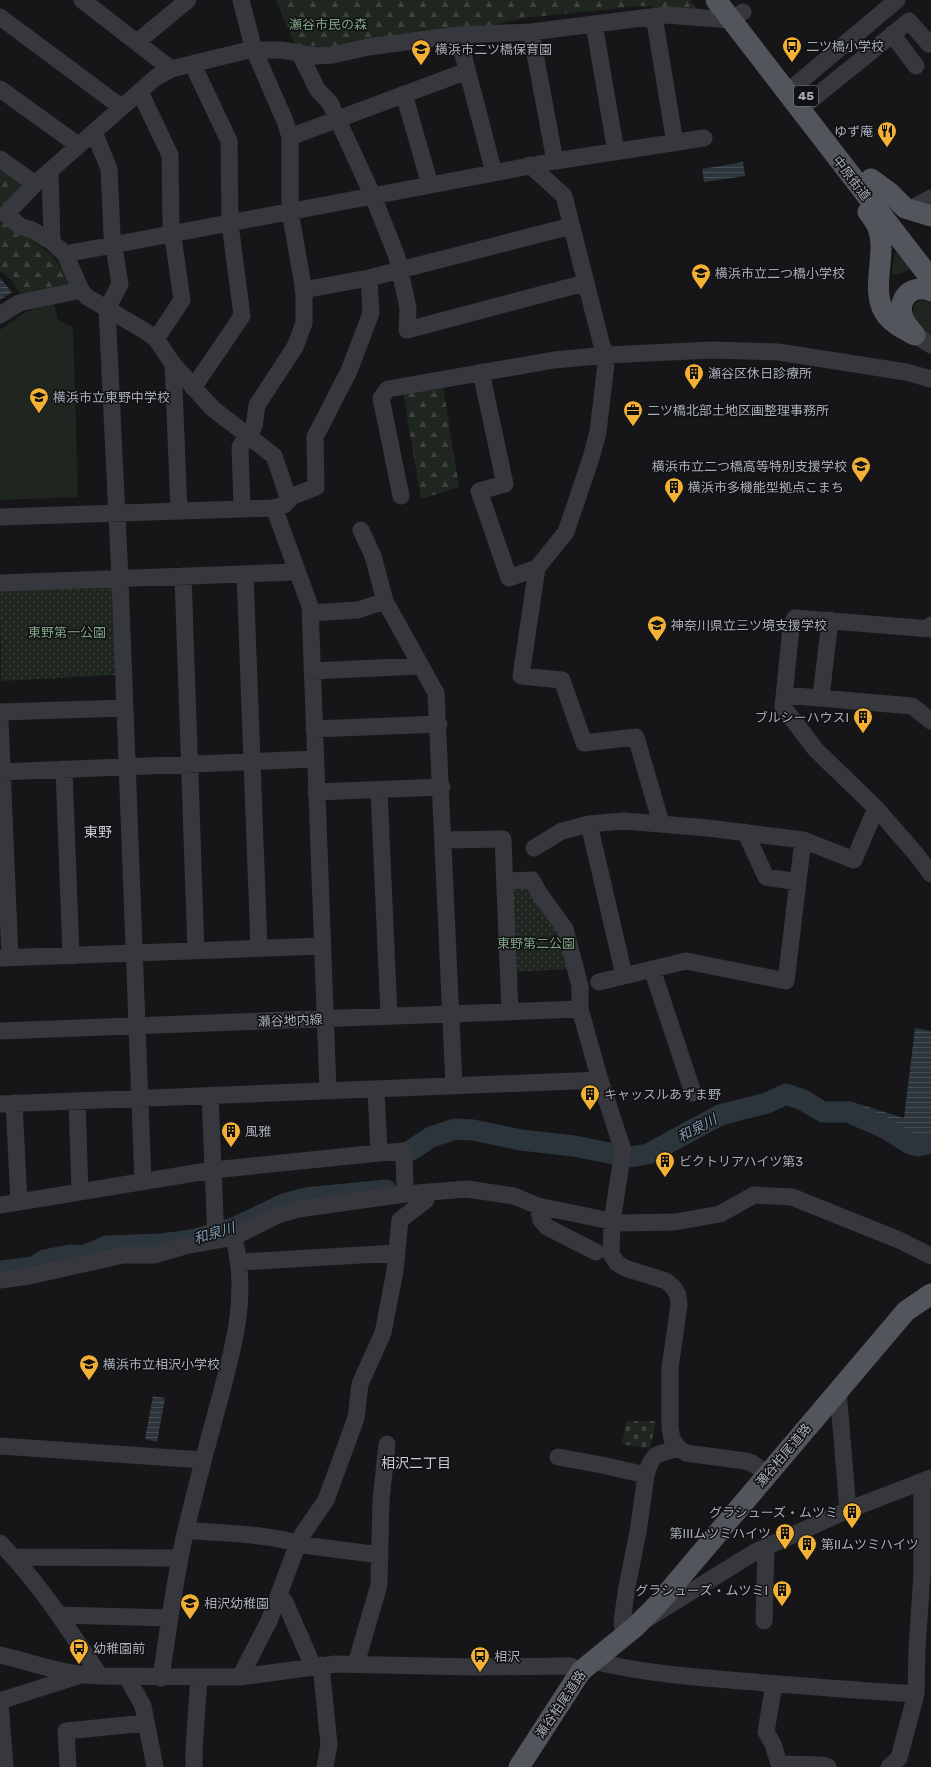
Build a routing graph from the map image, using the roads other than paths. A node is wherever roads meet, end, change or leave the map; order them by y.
1 (188, 0) edge
2 (241, 0) edge
3 (716, 0) edge
4 (897, 0) edge
5 (84, 1) edge
6 (736, 11) edge
7 (654, 16) junction
8 (0, 17) edge
9 (594, 24) junction
10 (531, 32) junction
11 (892, 34) junction
12 (458, 35) junction
13 (137, 42) junction
14 (931, 43) edge
15 (254, 50) junction
16 (300, 52) junction
17 (193, 65) junction
18 (916, 66) dead end
19 (171, 69) junction
20 (467, 71) junction
21 (797, 84) junction
22 (0, 89) edge
23 (140, 92) junction
24 (404, 94) junction
25 (810, 101) junction
26 (121, 107) junction
27 (337, 119) junction
28 (811, 125) junction
29 (94, 132) junction
30 (290, 137) junction
31 (704, 138) dead end
32 (675, 143) junction
33 (78, 145) junction
34 (616, 152) junction
35 (0, 159) edge
36 (555, 161) junction
37 (530, 165) junction
38 (50, 171) junction
39 (494, 173) junction
40 (871, 179) junction
41 (35, 184) junction
42 (430, 185) junction
43 (373, 196) junction
44 (931, 198) edge
45 (909, 210) junction
46 (290, 212) junction
47 (931, 216) edge
48 (230, 224) junction
49 (571, 226) junction
50 (172, 233) junction
51 (52, 242) junction
52 (114, 245) junction
53 (65, 254) junction
54 (931, 255) edge
55 (400, 270) junction
56 (369, 278) junction
57 (931, 279) edge
58 (585, 283) junction
59 (81, 290) junction
60 (303, 290) junction
61 (931, 291) edge
62 (108, 309) junction
63 (0, 315) edge
64 (156, 339) junction
65 (923, 340) edge
66 (607, 355) junction
67 (173, 364) junction
68 (481, 372) junction
69 (931, 379) edge
70 (193, 388) junction
71 (248, 435) junction
72 (401, 496) dead end
73 (289, 500) junction
74 (242, 508) junction
75 (274, 508) junction
76 (179, 511) junction
77 (117, 513) junction
78 (0, 517) edge
79 (361, 539) dead end
80 (537, 568) junction
81 (296, 572) junction
82 (245, 574) junction
83 (183, 576) junction
84 (120, 579) junction
85 (0, 583) edge
86 (385, 601) junction
87 (310, 612) junction
88 (830, 620) junction
89 (931, 625) edge
90 (931, 629) edge
91 (420, 666) junction
92 (312, 671) junction
93 (784, 694) junction
94 (821, 698) junction
95 (125, 708) junction
96 (0, 712) edge
97 (0, 720) edge
98 (931, 721) edge
99 (439, 724) junction
100 (314, 728) junction
101 (315, 759) junction
102 (252, 762) junction
103 (190, 764) junction
104 (127, 766) junction
105 (64, 769) junction
106 (1, 772) edge
107 (442, 787) junction
108 (379, 790) junction
109 (316, 792) junction
110 (876, 808) junction
111 (661, 823) junction
112 (589, 824) junction
113 (745, 832) junction
114 (444, 840) junction
115 (803, 840) junction
116 (534, 848) dead end
117 (931, 874) edge
118 (505, 881) junction
119 (798, 882) junction
120 (322, 946) junction
121 (259, 948) junction
122 (196, 951) junction
123 (134, 953) junction
124 (71, 956) junction
125 (5, 958) edge
126 (652, 969) junction
127 (624, 976) junction
128 (599, 982) dead end
129 (580, 1009) junction
130 (510, 1012) junction
131 (451, 1014) junction
132 (389, 1016) junction
133 (325, 1019) junction
134 (137, 1026) junction
135 (0, 1031) edge
136 (600, 1080) junction
137 (454, 1086) junction
138 (376, 1089) junction
139 (328, 1091) junction
140 (693, 1093) dead end
141 (210, 1096) junction
142 (140, 1098) junction
143 (77, 1101) junction
144 (7, 1103) edge
145 (379, 1153) junction
146 (213, 1170) junction
147 (143, 1182) junction
148 (80, 1192) junction
149 (427, 1192) junction
150 (405, 1194) junction
151 (19, 1202) junction
152 (0, 1205) edge
153 (538, 1206) junction
154 (612, 1222) junction
155 (216, 1234) junction
156 (234, 1237) junction
157 (596, 1252) dead end
158 (396, 1253) junction
159 (931, 1256) edge
160 (240, 1262) junction
161 (0, 1280) edge
162 (931, 1294) edge
163 (838, 1390) junction
164 (387, 1444) dead end
165 (0, 1446) edge
166 (678, 1448) junction
167 (558, 1457) dead end
168 (204, 1460) junction
169 (767, 1474) junction
170 (646, 1475) junction
171 (927, 1480) edge
172 (848, 1510) junction
173 (186, 1530) junction
174 (0, 1542) edge
175 (297, 1543) junction
176 (766, 1547) junction
177 (380, 1555) junction
178 (14, 1557) junction
179 (180, 1558) junction
180 (279, 1594) junction
181 (58, 1615) junction
182 (169, 1618) junction
183 (764, 1621) dead end
184 (629, 1631) junction
185 (0, 1656) edge
186 (356, 1664) junction
187 (317, 1666) junction
188 (587, 1666) junction
189 (80, 1676) junction
190 (100, 1676) junction
191 (240, 1676) junction
192 (126, 1677) junction
193 (162, 1678) junction
194 (199, 1678) junction
195 (774, 1684) junction
196 (916, 1694) junction
197 (0, 1701) edge
198 (146, 1722) junction
199 (5, 1767) edge
200 (68, 1767) edge
201 (155, 1767) edge
202 (194, 1767) edge
203 (326, 1767) edge
204 (519, 1767) edge
205 (828, 1767) edge
206 (889, 1767) edge

1 - 13 street
2 - 15 street
3 - 6 main road, 中原街道 / 45
4 - 21 street
5 - 13 street
6 - 7 street
6 - 21 main road, 中原街道 / 45
6 - 28 main road, 中原街道 / 45
7 - 9 street
7 - 32 street
8 - 26 street
9 - 10 street
9 - 34 street
10 - 12 street
10 - 36 street
11 - 14 street
11 - 18 street
11 - 25 street
12 - 16 street
12 - 20 street
13 - 19 street
15 - 16 street
15 - 17 street
15 - 30 street
16 - 27 street
17 - 19 street
17 - 48 street
19 - 23 street
20 - 24 street
20 - 39 street
21 - 25 main road, 中原街道 / 45
22 - 33 street
23 - 26 street
23 - 50 street
24 - 27 street
24 - 42 street
25 - 40 main road, 中原街道 / 45
26 - 29 street
27 - 30 street
27 - 43 street
28 - 57 main road, 中原街道 / 45
28 - 65 main road
29 - 33 street
29 - 52 street
30 - 46 street
31 - 32 street
32 - 34 street
33 - 38 street
34 - 36 street
35 - 41 street
36 - 37 street
37 - 39 street
37 - 49 street
38 - 41 street
38 - 51 street
39 - 42 street
40 - 45 main road
40 - 54 main road, 中原街道 / 45
41 - 51 street
42 - 43 street
43 - 46 street
43 - 55 street
44 - 45 street
45 - 47 main road
46 - 48 street
46 - 60 street
48 - 50 street
48 - 70 street
49 - 55 street
49 - 58 street
50 - 52 street
50 - 64 street
51 - 53 street
52 - 53 street
52 - 62 street
53 - 59 street
55 - 56 street
55 - 58 street
56 - 60 street
56 - 73 street
58 - 66 street
59 - 62 street
59 - 63 street
60 - 71 street
61 - 65 main road
62 - 64 street
62 - 77 street
64 - 67 street
66 - 68 street
66 - 69 street
66 - 80 street
67 - 70 street
67 - 76 street
68 - 72 street
68 - 80 street
70 - 71 street
71 - 73 street
71 - 74 street
73 - 75 street
74 - 75 street
74 - 76 street
75 - 81 street
76 - 77 street
77 - 78 street
77 - 84 street
79 - 86 street
80 - 111 street
81 - 82 street
81 - 87 street
82 - 83 street
82 - 102 street
83 - 84 street
83 - 103 street
84 - 85 street
84 - 95 street
86 - 87 street
86 - 91 street
87 - 92 street
88 - 90 street
88 - 93 street
88 - 94 street
89 - 90 street
91 - 92 street
91 - 99 street
92 - 100 street
93 - 94 street
93 - 110 street
94 - 98 street
95 - 96 street
95 - 104 street
97 - 106 street
99 - 100 street
99 - 107 street
100 - 101 street
101 - 102 street
101 - 109 street
102 - 103 street
102 - 121 street
103 - 104 street
103 - 122 street
104 - 105 street
104 - 123 street
105 - 106 street
105 - 124 street
106 - 125 street
107 - 108 street
107 - 114 street
108 - 109 street
108 - 132 street
109 - 120 street
110 - 115 street
110 - 117 street
111 - 112 street
111 - 113 street
112 - 116 street
112 - 127 street
113 - 115 street
113 - 119 street
114 - 118 street
114 - 131 street
115 - 119 street
118 - 129 street
118 - 130 street
119 - 126 street
120 - 121 street
120 - 133 street
121 - 122 street
122 - 123 street
123 - 124 street
123 - 134 street
124 - 125 street
126 - 127 street
126 - 140 street
127 - 128 street
129 - 130 street, 瀬谷地内線
129 - 136 street
130 - 131 street, 瀬谷地内線
131 - 132 street, 瀬谷地内線
131 - 137 street
132 - 133 street, 瀬谷地内線
133 - 134 street, 瀬谷地内線
133 - 139 street
134 - 135 street, 瀬谷地内線
134 - 142 street
136 - 137 street
136 - 154 street
137 - 138 street
138 - 139 street
138 - 145 street
139 - 141 street
141 - 142 street
141 - 146 street
142 - 143 street
142 - 147 street
143 - 144 street
143 - 148 street
144 - 151 street
145 - 146 street
145 - 150 street
146 - 147 street
146 - 155 street
147 - 148 street
148 - 151 street
149 - 150 street
149 - 153 street
149 - 158 street
150 - 156 street
151 - 152 street
153 - 154 street
153 - 157 street
154 - 159 street
154 - 166 street
155 - 156 street
155 - 161 street
156 - 160 street
158 - 160 street
158 - 175 street
160 - 168 street
162 - 163 main road, 瀬谷柏尾道路
163 - 169 main road, 瀬谷柏尾道路
163 - 172 street
164 - 177 street
165 - 168 street
166 - 169 street
166 - 170 street
167 - 170 street
168 - 173 street
169 - 184 main road, 瀬谷柏尾道路
170 - 184 street
171 - 172 street
171 - 196 street
172 - 176 street
173 - 175 street
173 - 179 street
174 - 178 street
175 - 177 street
175 - 180 street
176 - 183 street
176 - 184 street
177 - 186 street
178 - 179 street
178 - 181 street
179 - 182 street
180 - 187 street
180 - 191 street
181 - 182 street
181 - 190 street
182 - 193 street
184 - 188 main road, 瀬谷柏尾道路
185 - 189 street
186 - 187 street
186 - 188 street
187 - 191 street
187 - 203 street
188 - 195 street
188 - 204 main road, 瀬谷柏尾道路
189 - 190 street
189 - 197 street
190 - 192 street
191 - 194 street
192 - 193 street
192 - 198 street
193 - 194 street
194 - 202 street
195 - 196 street
195 - 205 street
196 - 206 street
197 - 199 street
198 - 200 street
198 - 201 street

